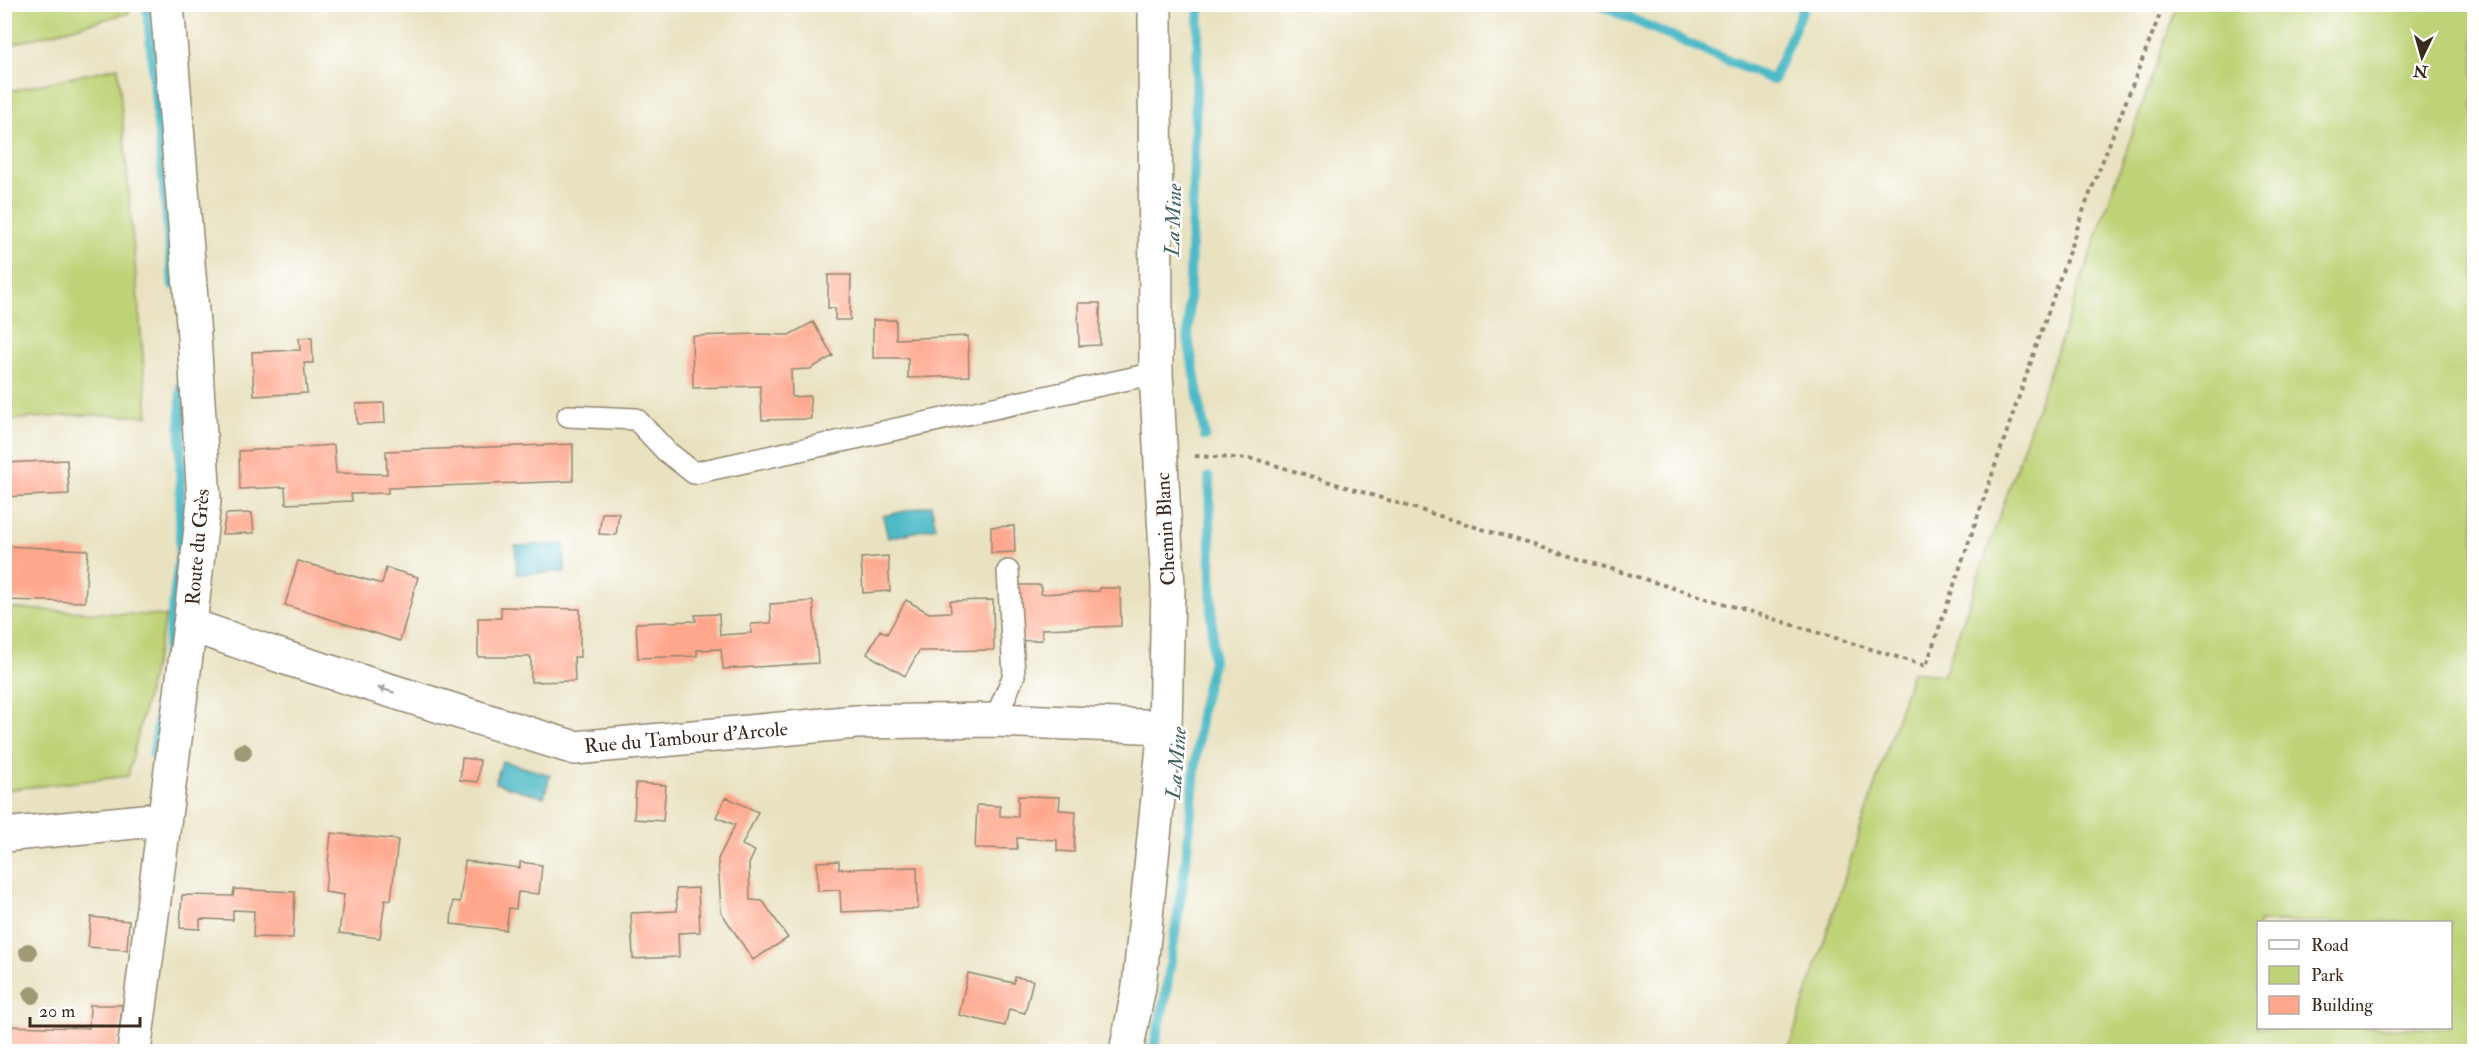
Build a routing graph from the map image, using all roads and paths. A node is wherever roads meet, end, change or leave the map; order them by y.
1 (167, 4) edge
2 (1155, 4) edge
3 (2164, 4) edge
4 (1156, 373) junction
5 (568, 416) dead end
6 (1161, 455) junction
7 (1008, 571) dead end
8 (190, 626) junction
9 (994, 720) junction
10 (1165, 727) junction
11 (163, 819) junction
12 (4, 835) edge
13 (134, 1052) edge
14 (1126, 1052) edge

1 - 8 street, Route du Grès
2 - 4 street, Chemin Blanc
3 - 6 path
4 - 5 lane
4 - 6 street, Chemin Blanc
6 - 10 street, Chemin Blanc
7 - 9 lane
9 -> 8 street, Rue du Tambour d'Arcole
8 - 11 street, Route du Grès
9 - 10 street, Rue du Tambour d'Arcole
10 - 14 street, Chemin Blanc
11 - 12 street
11 - 13 street, Route du Grès

